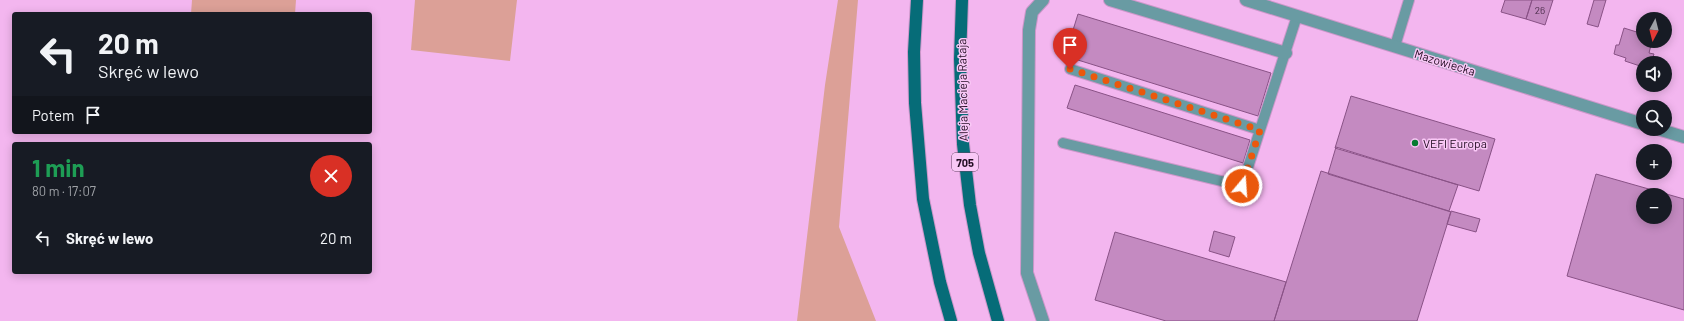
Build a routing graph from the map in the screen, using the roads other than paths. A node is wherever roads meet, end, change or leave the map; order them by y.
1 (917, 0) edge
2 (962, 0) edge
3 (1043, 0) edge
4 (1110, 0) edge
5 (1246, 0) edge
6 (1409, 0) edge
7 (1297, 16) junction
8 (1395, 46) junction
9 (1286, 53) junction
10 (1070, 69) dead end
11 (1636, 122) edge
12 (1260, 130) junction
13 (1672, 133) edge
14 (1684, 137) edge
15 (1063, 143) dead end
16 (951, 321) edge
17 (998, 321) edge
18 (1043, 321) edge

1 - 16 main road
2 - 17 main road, Aleja Macieja Rataja / 705
3 - 18 street
4 - 9 street
5 - 7 street, Mazowiecka
6 - 8 lane
7 - 8 street, Mazowiecka
7 - 9 lane
8 - 11 street, Mazowiecka
9 - 12 lane
10 - 12 lane
12 - 15 lane
13 - 14 street

